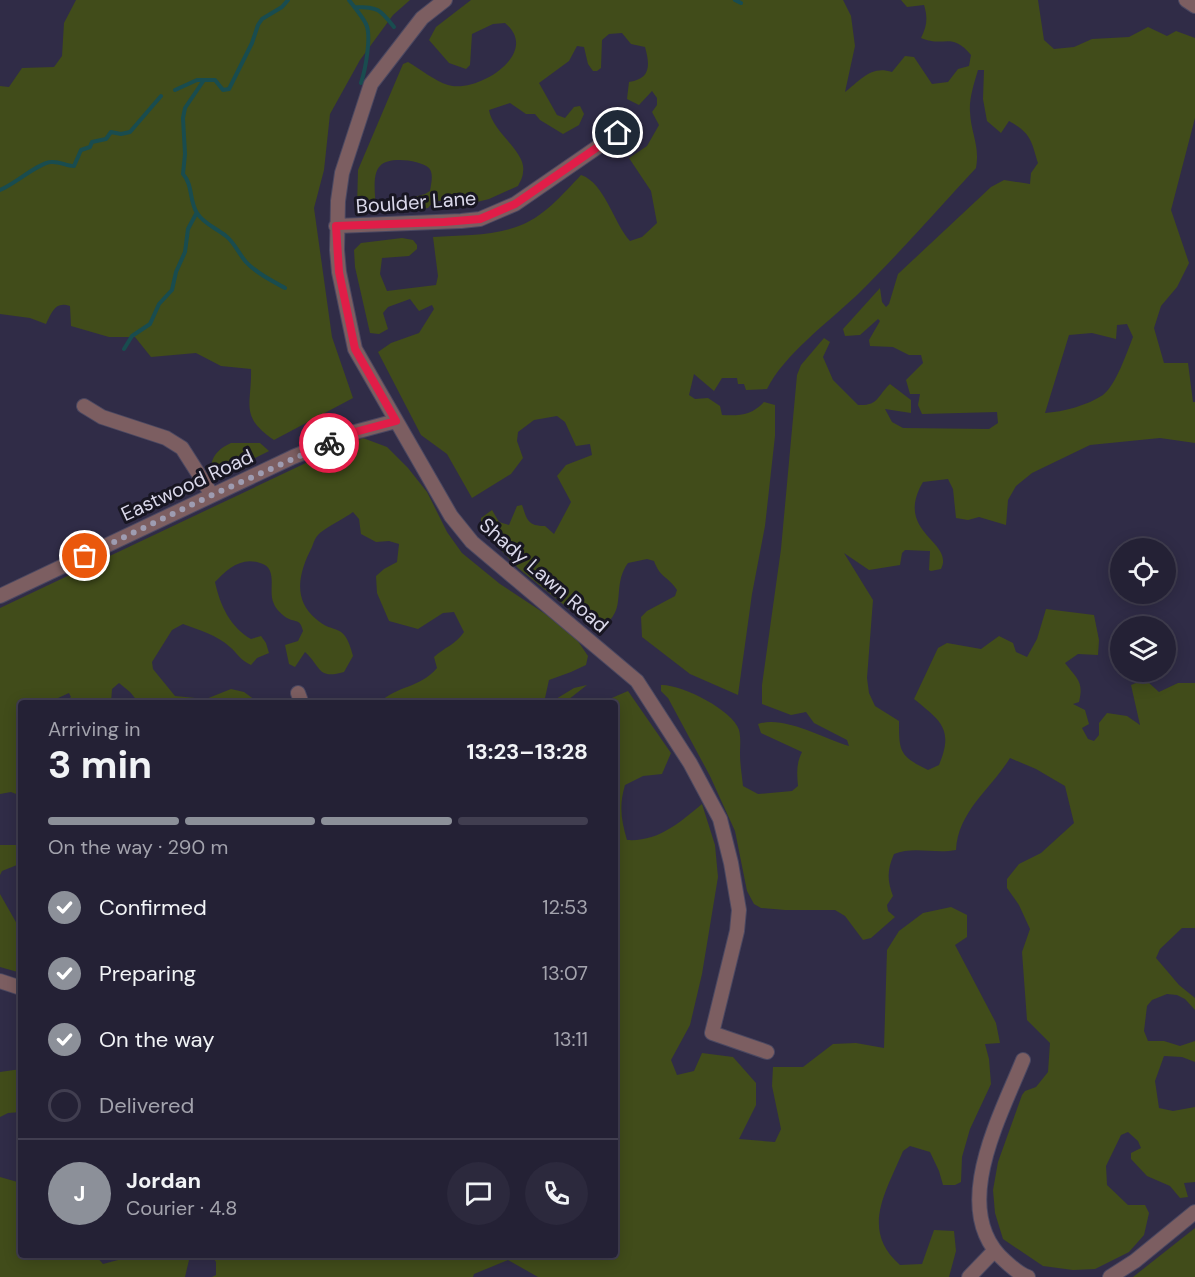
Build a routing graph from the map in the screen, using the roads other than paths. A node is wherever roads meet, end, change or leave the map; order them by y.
1 (445, 0) edge
2 (1186, 0) edge
3 (1195, 6) edge
4 (618, 133) dead end
5 (336, 226) junction
6 (84, 406) dead end
7 (396, 421) junction
8 (212, 495) junction
9 (0, 596) edge
10 (0, 981) edge
11 (18, 987) edge
12 (767, 1052) dead end
13 (1023, 1060) dead end
14 (1195, 1212) edge
15 (994, 1251) junction
16 (1010, 1273) edge
17 (969, 1277) edge
18 (1028, 1277) edge
19 (1110, 1277) edge

1 - 5 street, Shady Lawn Road
2 - 3 street
4 - 5 street, Boulder Lane
5 - 7 street, Shady Lawn Road
6 - 8 street
7 - 8 street, Eastwood Road
7 - 12 street, Shady Lawn Road
8 - 9 street, Eastwood Road
10 - 11 street
13 - 15 street
14 - 19 street
15 - 16 street
15 - 17 street
16 - 18 street

